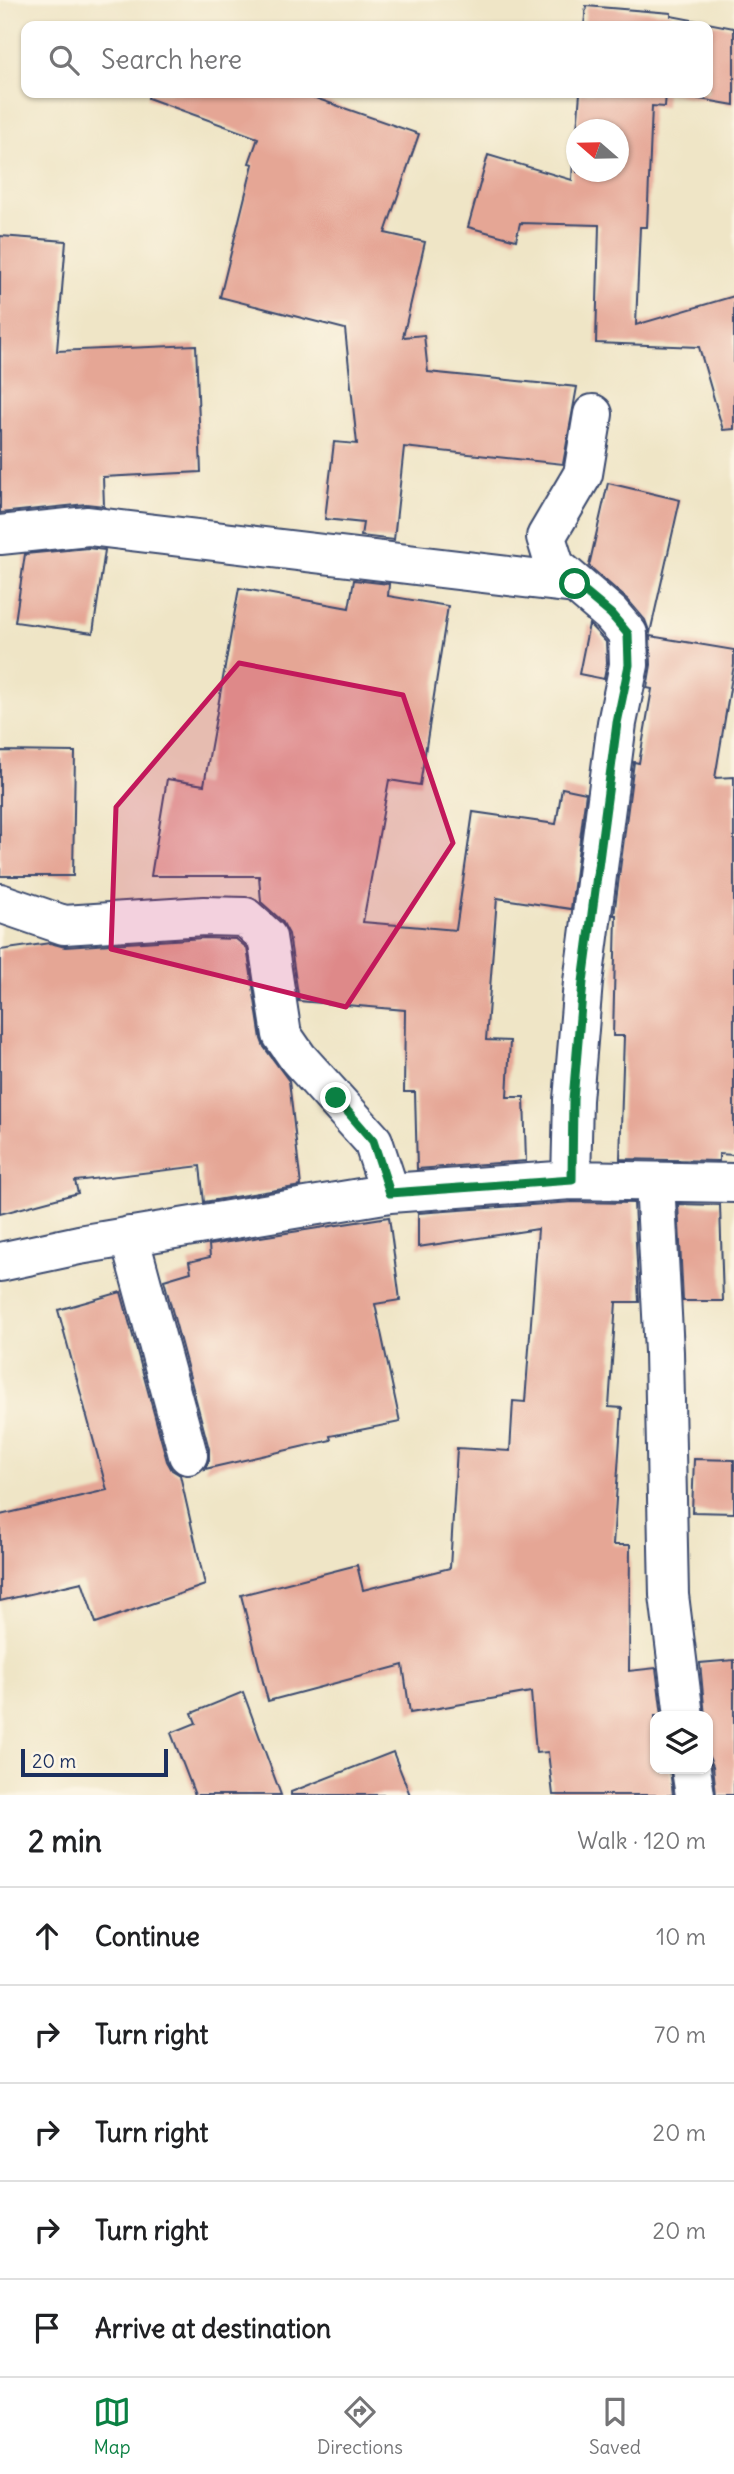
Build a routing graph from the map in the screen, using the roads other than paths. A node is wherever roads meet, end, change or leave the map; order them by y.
1 (593, 414) dead end
2 (0, 535) edge
3 (575, 584) junction
4 (0, 903) edge
5 (572, 1180) junction
6 (655, 1182) junction
7 (734, 1182) edge
8 (390, 1193) junction
9 (129, 1236) junction
10 (0, 1262) edge
11 (188, 1455) dead end
12 (683, 1711) edge
13 (692, 1774) edge
14 (695, 1795) edge

1 - 3 street
2 - 3 street
3 - 5 street
4 - 8 street
5 - 6 street
5 - 8 street
6 - 7 street
6 - 12 street
8 - 9 street
9 - 10 street
9 - 11 street
13 - 14 street

